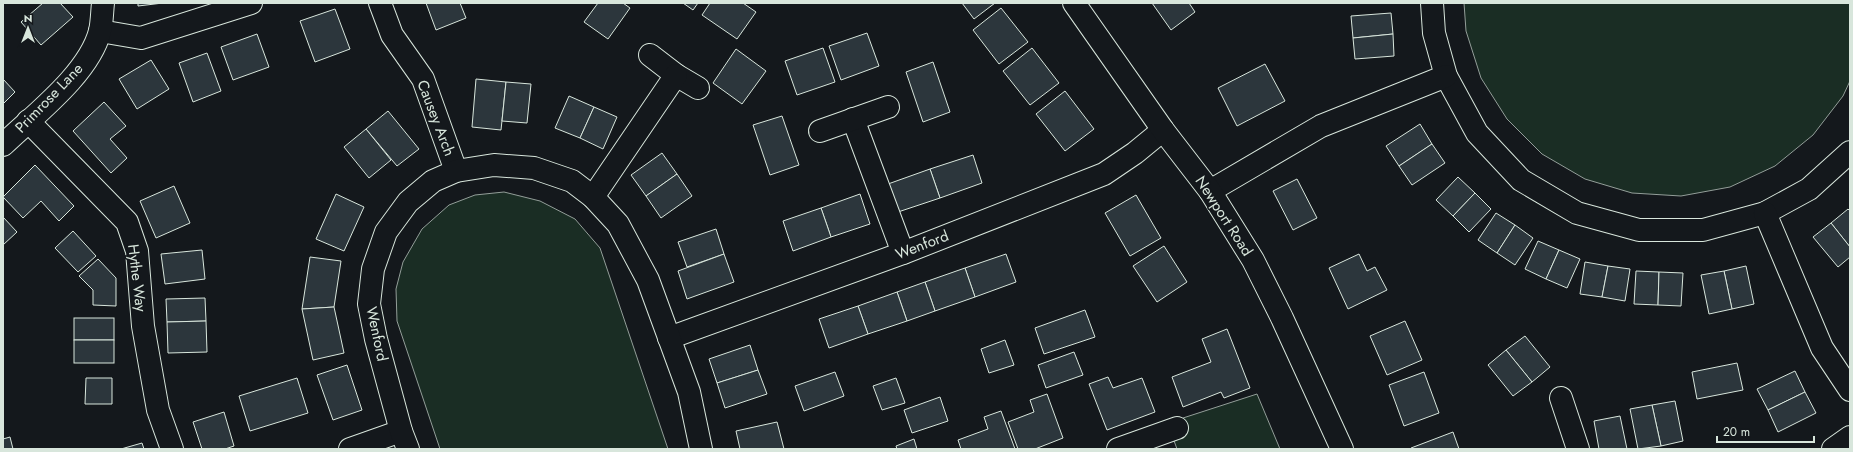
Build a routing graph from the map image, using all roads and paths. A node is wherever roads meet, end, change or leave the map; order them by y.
1 (103, 3) edge
2 (251, 3) edge
3 (380, 3) edge
4 (1432, 3) edge
5 (1077, 4) edge
6 (100, 31) junction
7 (650, 56) dead end
8 (676, 75) junction
9 (1446, 76) junction
10 (698, 88) dead end
11 (888, 107) dead end
12 (852, 119) junction
13 (28, 121) junction
14 (1163, 130) junction
15 (820, 131) dead end
16 (3, 145) edge
17 (1850, 152) edge
18 (456, 171) junction
19 (1210, 191) junction
20 (593, 197) junction
21 (1765, 213) junction
22 (903, 253) junction
23 (670, 338) junction
24 (1850, 390) edge
25 (1561, 398) dead end
26 (1177, 428) dead end
27 (1850, 437) edge
28 (404, 440) edge
29 (172, 449) edge
30 (350, 449) edge
31 (701, 449) edge
32 (1118, 449) edge
33 (1342, 449) edge
34 (1578, 449) edge
35 (1833, 449) edge

1 - 6 street, Primrose Lane
2 - 6 street
3 - 18 street, Causey Arch
4 - 9 street
5 - 14 street, Newport Road
6 - 13 street, Primrose Lane
7 - 8 street
8 - 10 street
8 - 20 street
9 - 19 street
9 - 21 street
11 - 12 street
12 - 15 street
12 - 22 street
13 - 16 street, Primrose Lane
13 - 29 street, Hythe Way
14 - 19 street, Newport Road
14 - 22 street, Wenford
17 - 21 street
18 - 20 street, Wenford
18 - 28 street, Wenford
19 - 33 street, Newport Road
20 - 23 street, Wenford
21 - 24 street
22 - 23 street, Wenford
23 - 31 street, Wenford
25 - 34 street
26 - 32 street
27 - 35 street
28 - 30 street, Wenford

